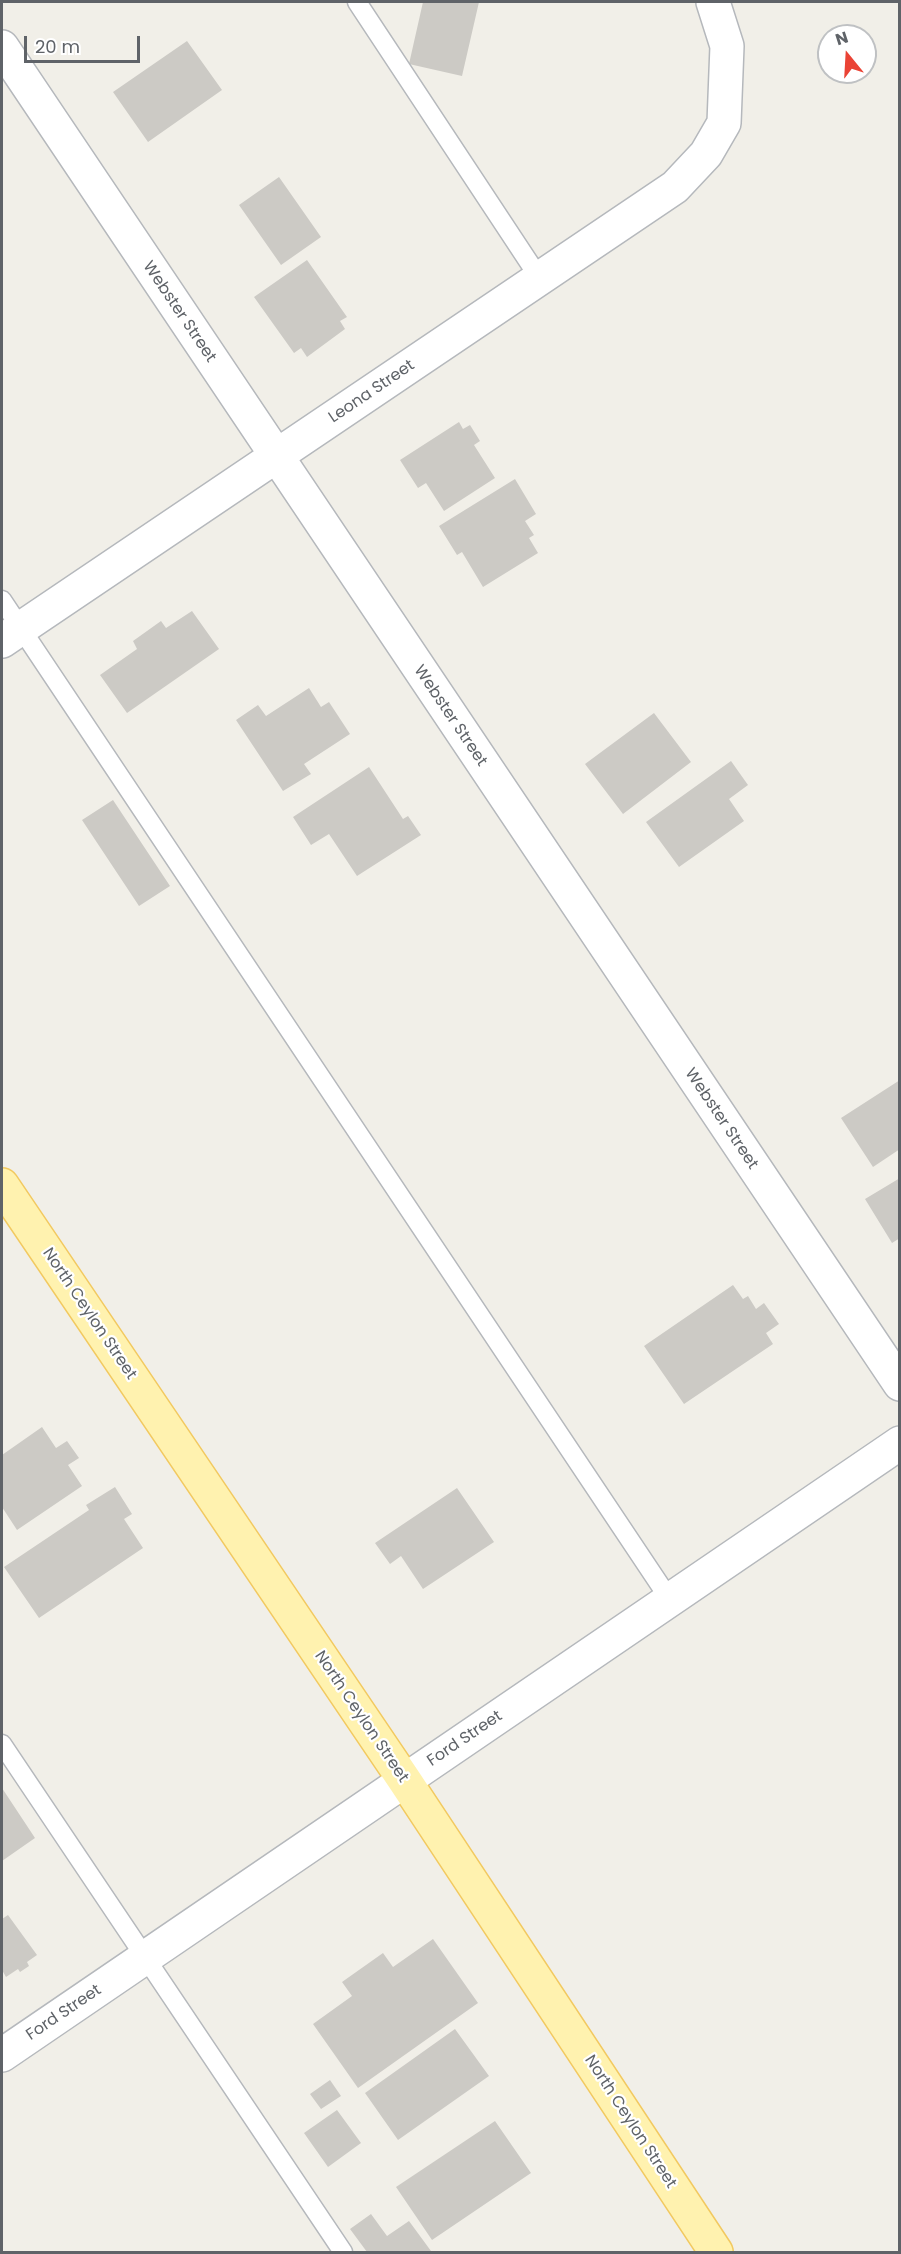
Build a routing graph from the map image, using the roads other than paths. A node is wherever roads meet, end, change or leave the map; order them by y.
1 (357, 2) edge
2 (713, 2) edge
3 (2, 47) edge
4 (540, 279) junction
5 (276, 458) junction
6 (2, 600) edge
7 (11, 635) edge
8 (2, 1185) edge
9 (900, 1384) edge
10 (900, 1443) edge
11 (670, 1600) junction
12 (2, 1744) edge
13 (405, 1780) junction
14 (145, 1957) junction
15 (2, 2055) edge
16 (343, 2253) edge
17 (716, 2253) edge

1 - 4 lane
2 - 4 street, Leona Street
3 - 5 street, Webster Street
4 - 5 street, Leona Street
5 - 7 street, Leona Street
5 - 9 street, Webster Street
6 - 7 lane
7 - 11 lane
8 - 13 main road, North Ceylon Street
10 - 11 street, Ford Street
11 - 13 street, Ford Street
12 - 14 lane
13 - 14 street, Ford Street
13 - 17 main road, North Ceylon Street
14 - 15 street, Ford Street
14 - 16 lane

